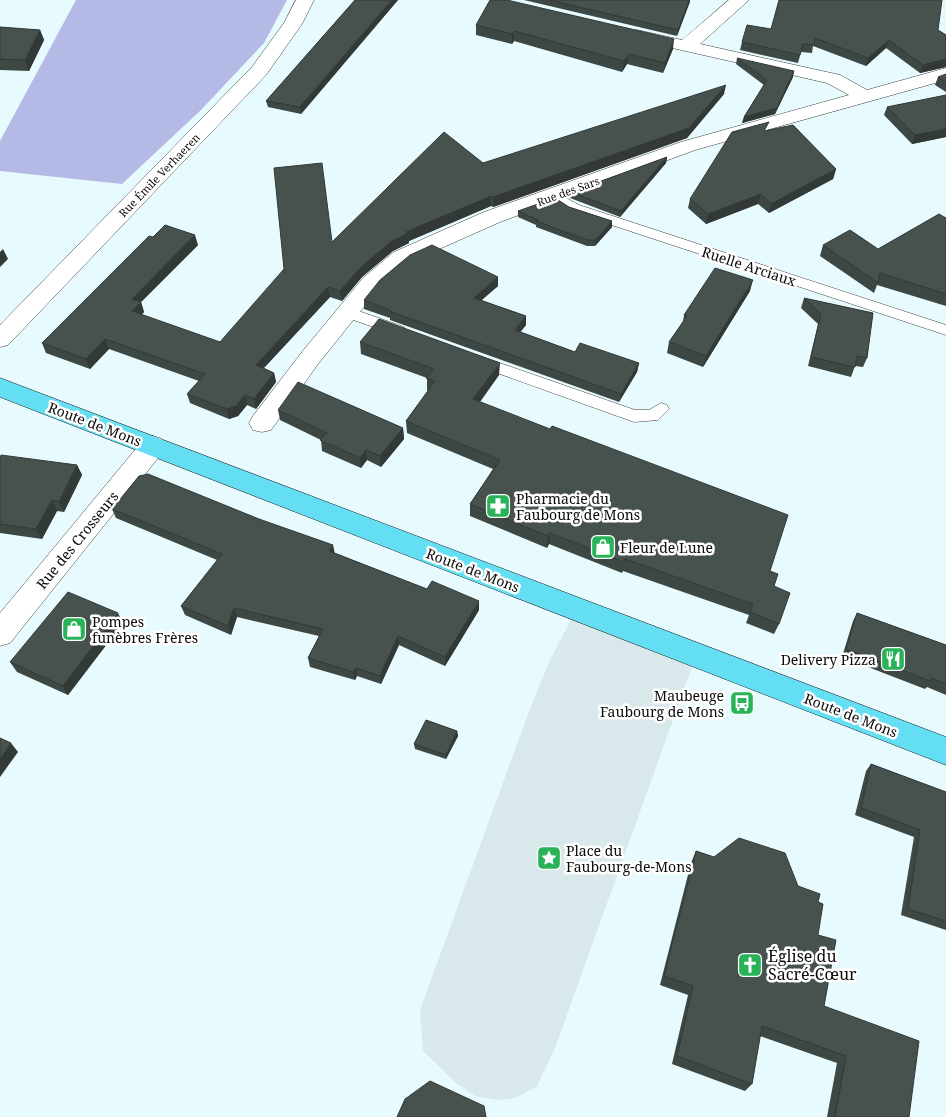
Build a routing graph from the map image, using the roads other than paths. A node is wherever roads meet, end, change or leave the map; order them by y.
1 (305, 0) edge
2 (740, 0) edge
3 (618, 30) edge
4 (686, 46) junction
5 (946, 74) edge
6 (866, 97) junction
7 (555, 196) junction
8 (347, 312) junction
9 (946, 330) edge
10 (411, 336) edge
11 (0, 340) edge
12 (466, 356) edge
13 (0, 386) edge
14 (661, 409) dead end
15 (262, 423) dead end
16 (153, 446) junction
17 (0, 634) edge
18 (946, 751) edge

1 - 11 street, Rue Émile Verhaeren
2 - 4 street
3 - 4 street
4 - 6 street
5 - 6 street, Rue des Sars
6 - 7 street, Rue des Sars
7 - 8 street, Rue des Sars
7 - 9 lane, Ruelle Arciaux
8 - 10 lane
8 - 15 street, Rue des Sars
12 - 14 lane
13 - 16 main road, Route de Mons
16 - 17 street, Rue des Crosseurs
16 - 18 main road, Route de Mons

